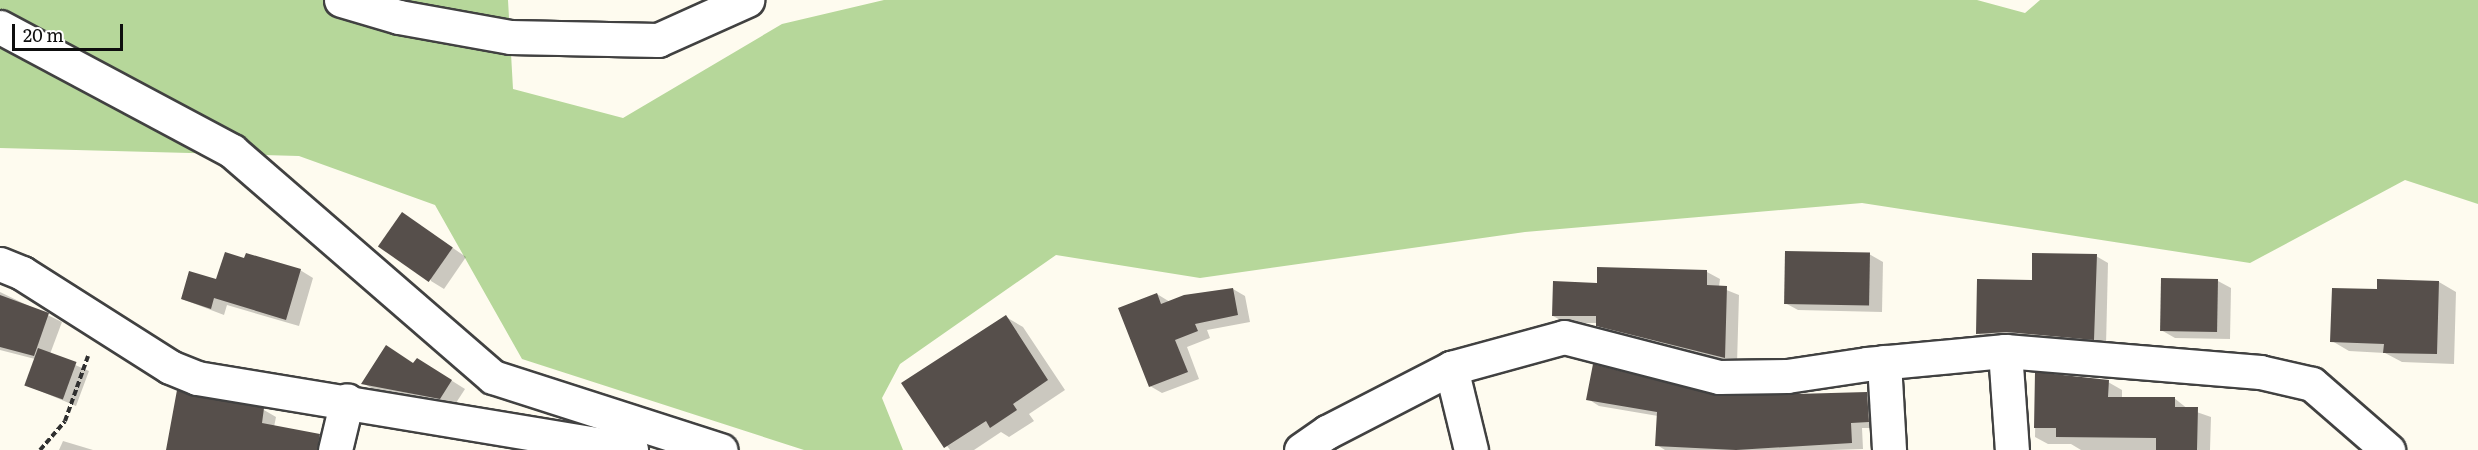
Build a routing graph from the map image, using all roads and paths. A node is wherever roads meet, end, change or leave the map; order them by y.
1 (341, 0) edge
2 (747, 0) edge
3 (0, 27) edge
4 (0, 264) edge
5 (100, 321) junction
6 (2005, 351) junction
7 (1884, 362) junction
8 (1451, 368) junction
9 (347, 400) junction
10 (40, 450) edge
11 (335, 450) edge
12 (631, 450) edge
13 (721, 450) edge
14 (1301, 450) edge
15 (1471, 450) edge
16 (1890, 450) edge
17 (2012, 450) edge
18 (2388, 450) edge

1 - 2 street
3 - 13 street
4 - 5 street
5 - 9 street
5 - 10 path
6 - 7 street
6 - 17 street
6 - 18 street
7 - 8 street
7 - 16 street
8 - 14 street
8 - 15 street
9 - 11 street
9 - 12 street

